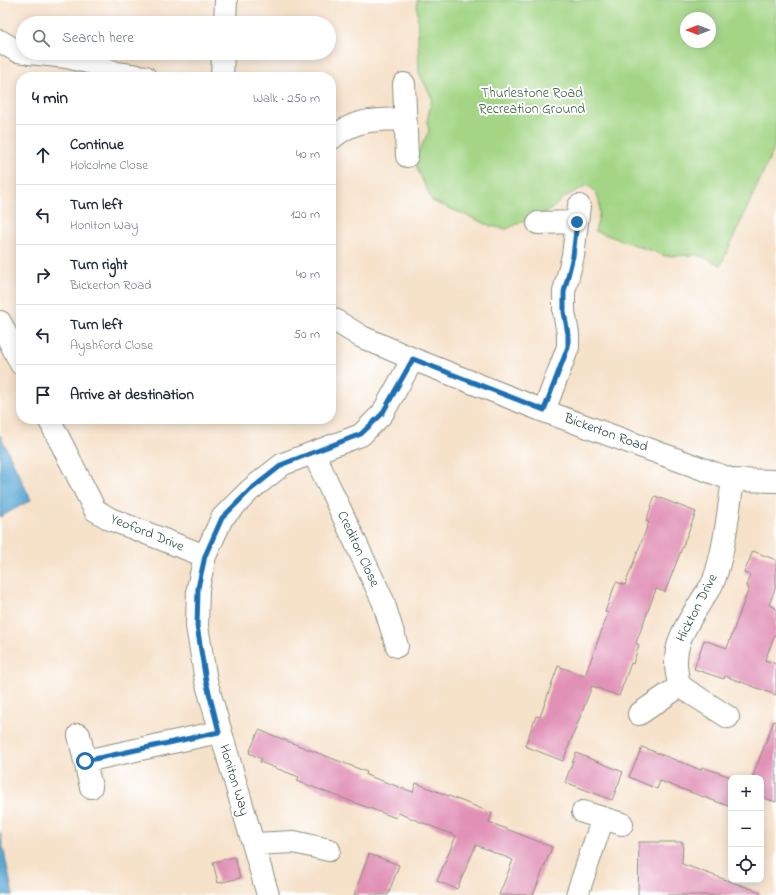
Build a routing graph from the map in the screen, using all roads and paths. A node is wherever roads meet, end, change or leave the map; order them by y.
1 (226, 0) edge
2 (225, 16) edge
3 (0, 41) edge
4 (16, 49) edge
5 (77, 60) edge
6 (223, 60) edge
7 (114, 72) edge
8 (222, 72) edge
9 (404, 84) dead end
10 (405, 119) junction
11 (336, 135) edge
12 (408, 156) dead end
13 (538, 223) dead end
14 (336, 321) edge
15 (0, 322) edge
16 (16, 354) edge
17 (413, 359) junction
18 (544, 410) junction
19 (52, 424) edge
20 (314, 454) junction
21 (733, 480) junction
22 (776, 482) edge
23 (205, 556) junction
24 (397, 646) dead end
25 (680, 686) junction
26 (639, 714) dead end
27 (728, 717) dead end
28 (219, 732) junction
29 (79, 735) dead end
30 (85, 761) junction
31 (91, 787) dead end
32 (603, 818) dead end
33 (254, 844) junction
34 (329, 850) dead end
35 (268, 895) edge
36 (577, 895) edge

1 - 2 street
3 - 4 street
5 - 7 street
6 - 8 street
9 - 10 street
10 - 11 street
10 - 12 street
13 - 18 street
14 - 17 street, Bickerton Road
15 - 16 street
17 - 18 street, Bickerton Road
17 - 20 street, Honiton Way
18 - 21 street, Bickerton Road
19 - 23 street, Yeoford Drive
20 - 23 street, Honiton Way
20 - 24 street, Crediton Close
21 - 22 street, Bickerton Road
21 - 25 street, Hickton Drive
23 - 28 street, Honiton Way
25 - 26 street
25 - 27 street
28 - 30 street
28 - 33 street, Honiton Way
29 - 30 street
30 - 31 street
32 - 36 street
33 - 34 street
33 - 35 street, Honiton Way

